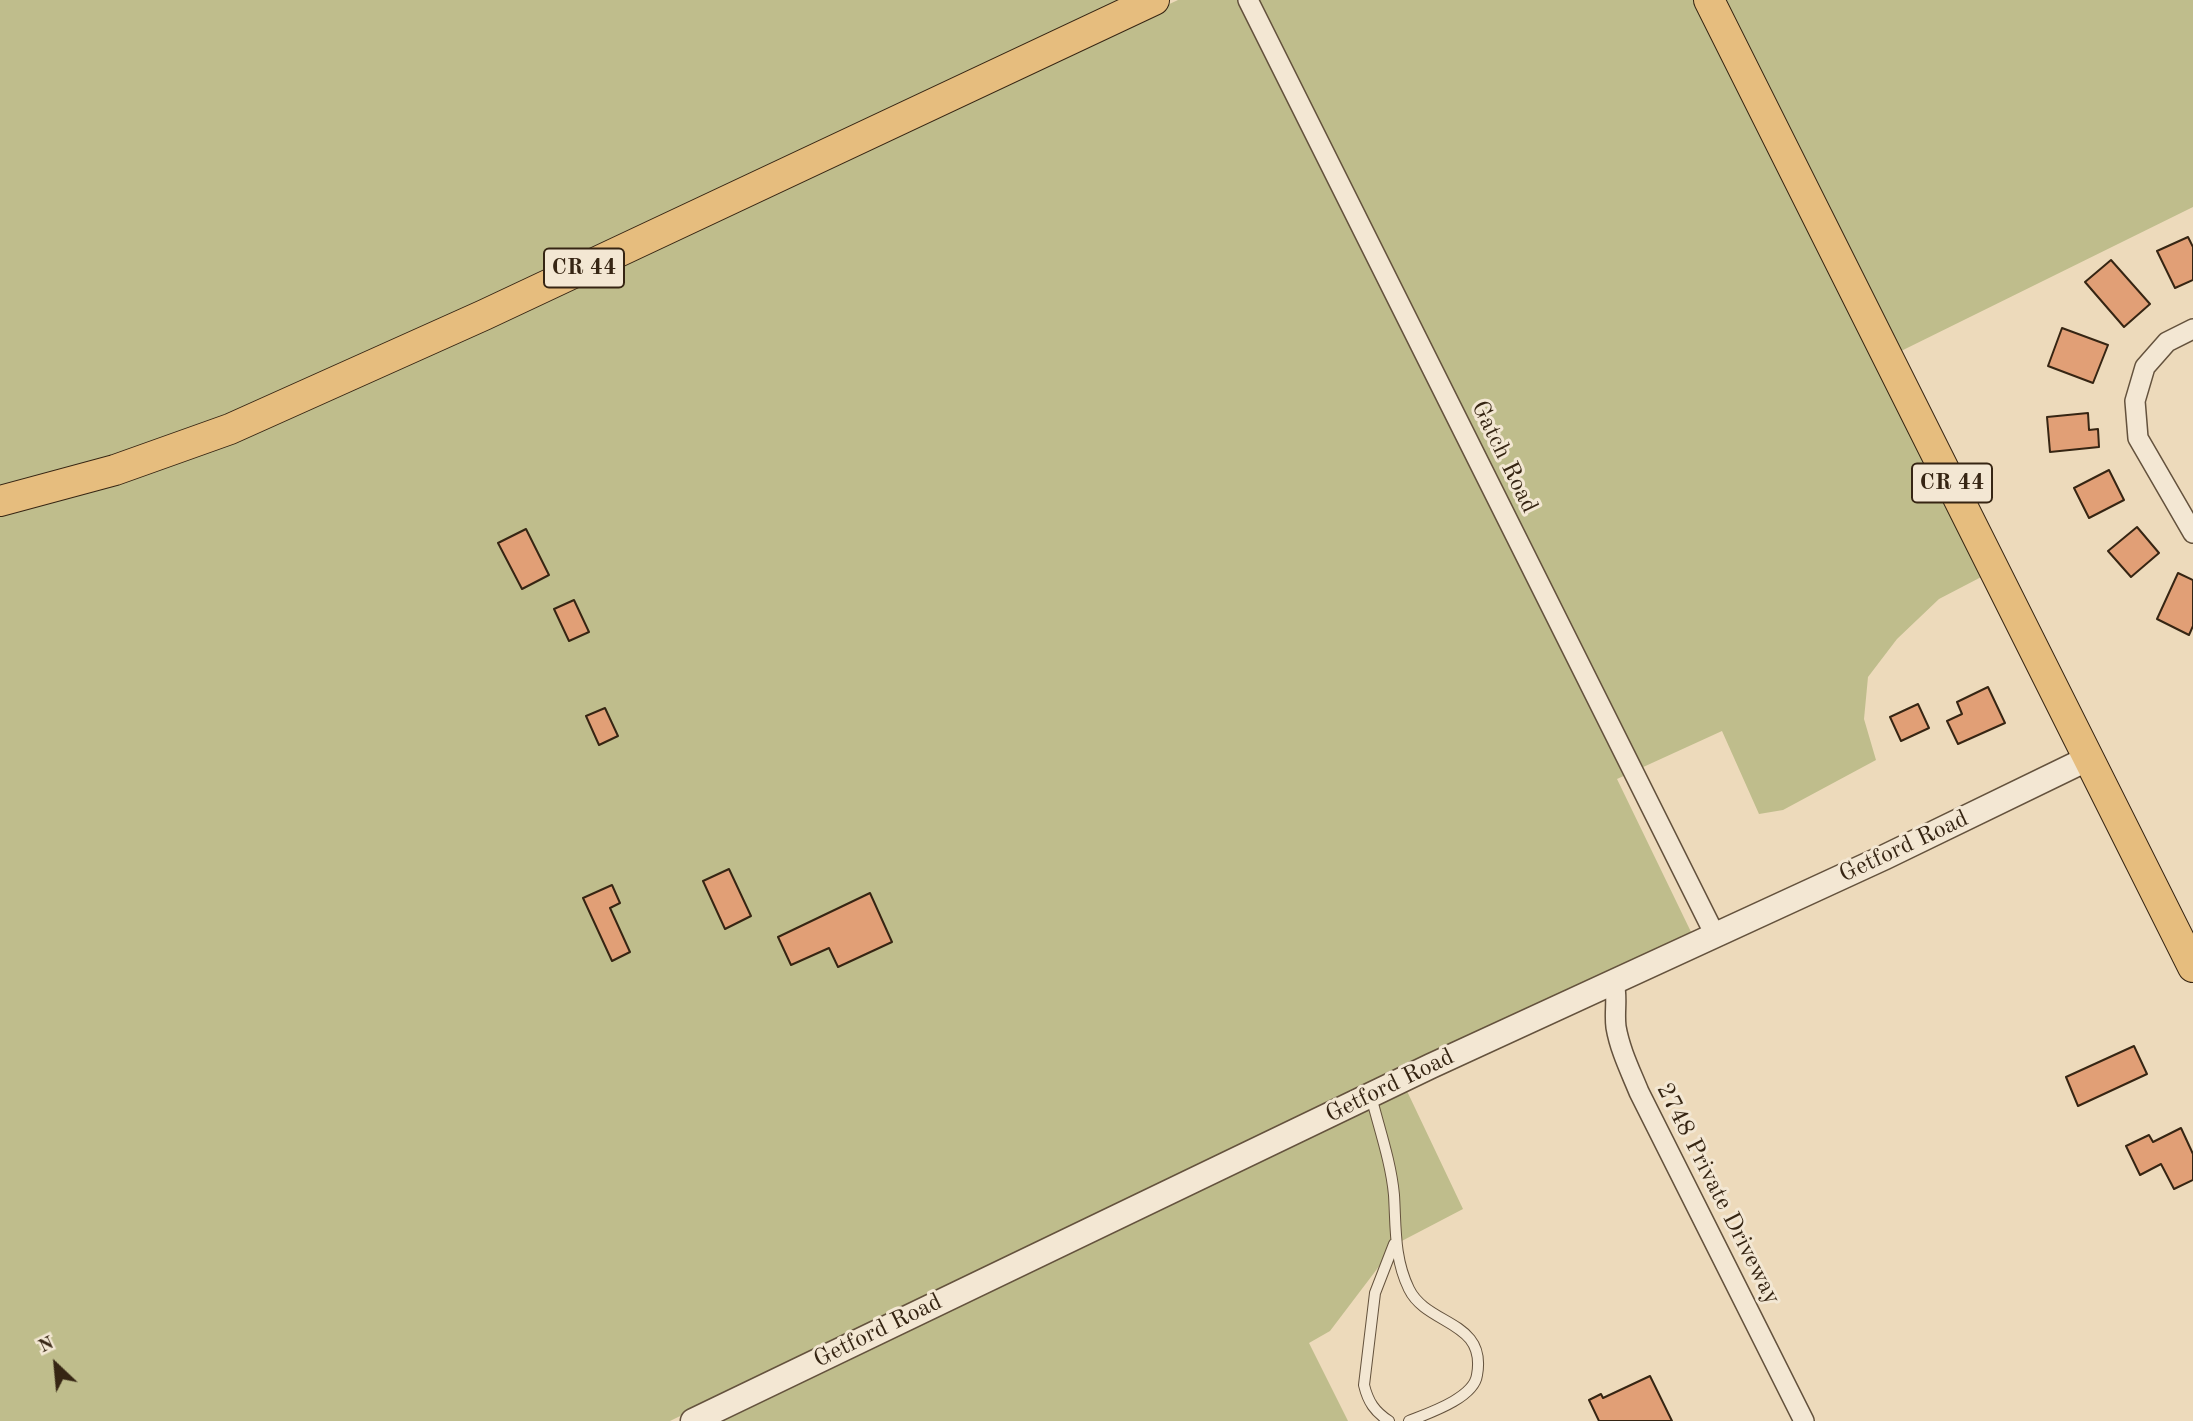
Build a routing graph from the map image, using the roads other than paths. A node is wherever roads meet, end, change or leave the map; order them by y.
1 (1154, 0) edge
2 (1248, 0) edge
3 (1709, 0) edge
4 (2193, 329) edge
5 (0, 501) edge
6 (2193, 533) edge
7 (2089, 758) junction
8 (1716, 935) junction
9 (2193, 967) edge
10 (1614, 982) junction
11 (1370, 1095) junction
12 (1395, 1244) junction
13 (693, 1421) edge
14 (1389, 1421) edge
15 (1409, 1421) edge
16 (1804, 1421) edge

1 - 5 main road, CR 44
2 - 8 street, Gatch Road
3 - 7 main road, CR 44
4 - 6 street
7 - 8 street, Getford Road
7 - 9 main road, CR 44
8 - 10 street, Getford Road
10 - 11 street, Getford Road
10 - 16 street, 2748 Private Driveway
11 - 12 lane
11 - 13 street, Getford Road
12 - 14 lane
12 - 15 lane

